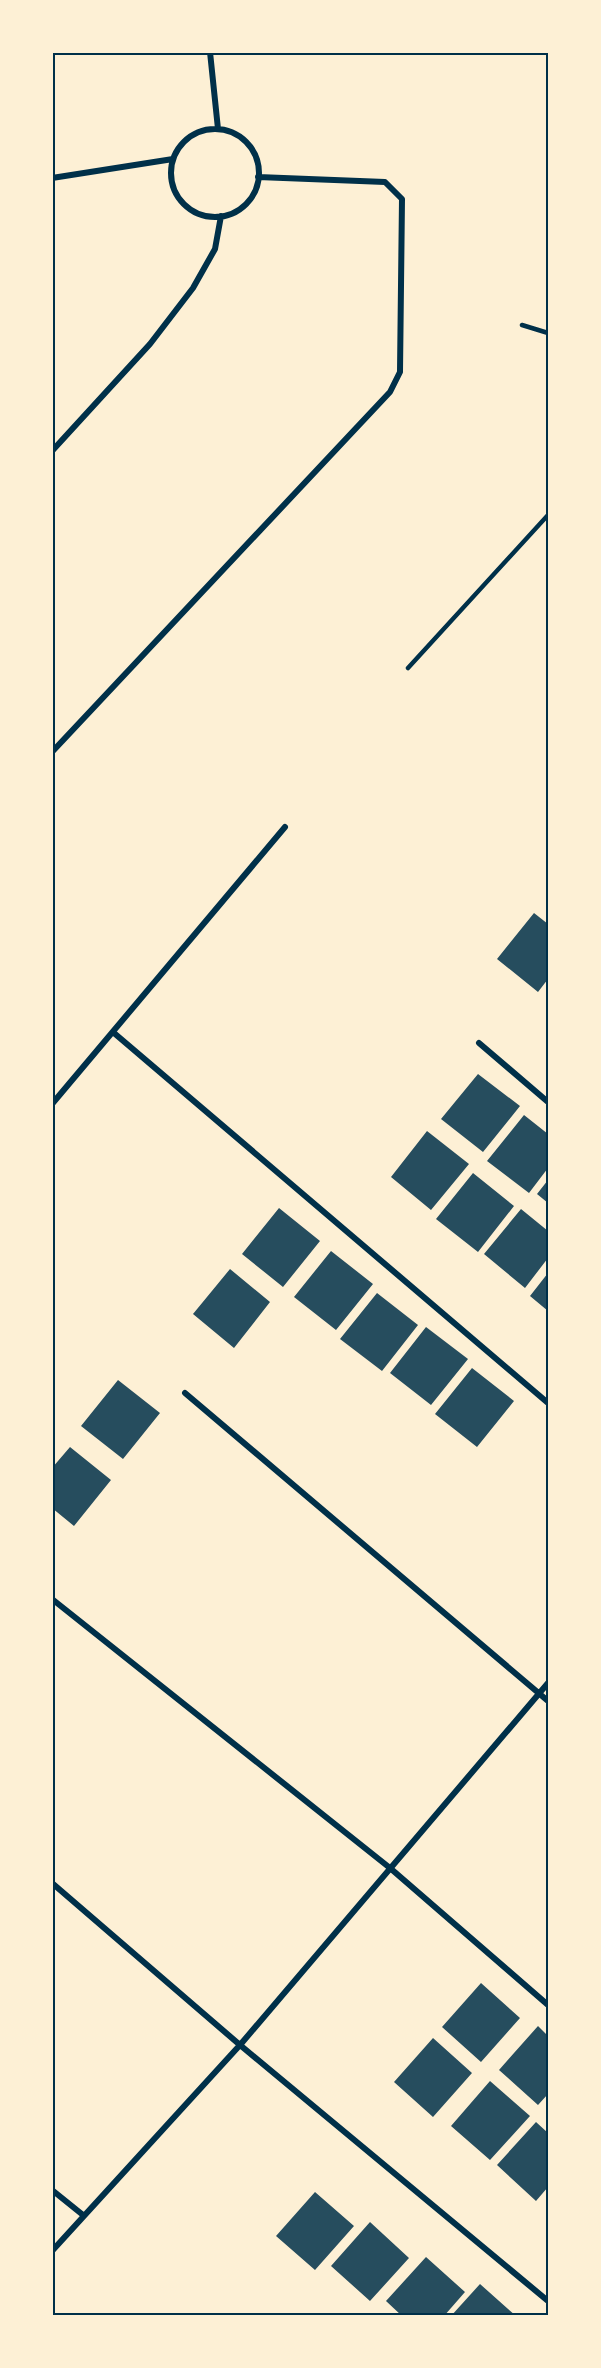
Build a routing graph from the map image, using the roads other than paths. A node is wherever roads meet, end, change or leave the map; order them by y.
1 (210, 52) edge
2 (218, 129) junction
3 (173, 159) junction
4 (258, 177) junction
5 (52, 178) edge
6 (221, 216) junction
7 (522, 325) dead end
8 (549, 333) edge
9 (52, 451) edge
10 (549, 515) edge
11 (408, 668) dead end
12 (52, 752) edge
13 (285, 827) dead end
14 (114, 1033) junction
15 (479, 1043) dead end
16 (549, 1102) edge
17 (52, 1104) edge
18 (184, 1394) dead end
19 (549, 1403) edge
20 (52, 1599) edge
21 (549, 1683) edge
22 (539, 1694) junction
23 (549, 1701) edge
24 (390, 1868) junction
25 (52, 1883) edge
26 (549, 2005) edge
27 (240, 2045) junction
28 (52, 2190) edge
29 (84, 2215) junction
30 (52, 2251) edge
31 (549, 2301) edge

1 - 2 street
2 - 3 street
2 - 4 street
3 - 5 street
3 - 6 street
4 - 6 street
4 - 12 street
6 - 9 street
7 - 8 lane
10 - 11 lane
13 - 14 street
14 - 17 street
14 - 19 street
15 - 16 street
18 - 22 street
20 - 24 street
21 - 22 street
22 - 23 street
22 - 24 street
24 - 26 street
24 - 27 street
25 - 27 street
27 - 29 street
27 - 31 street
28 - 29 street
29 - 30 street

